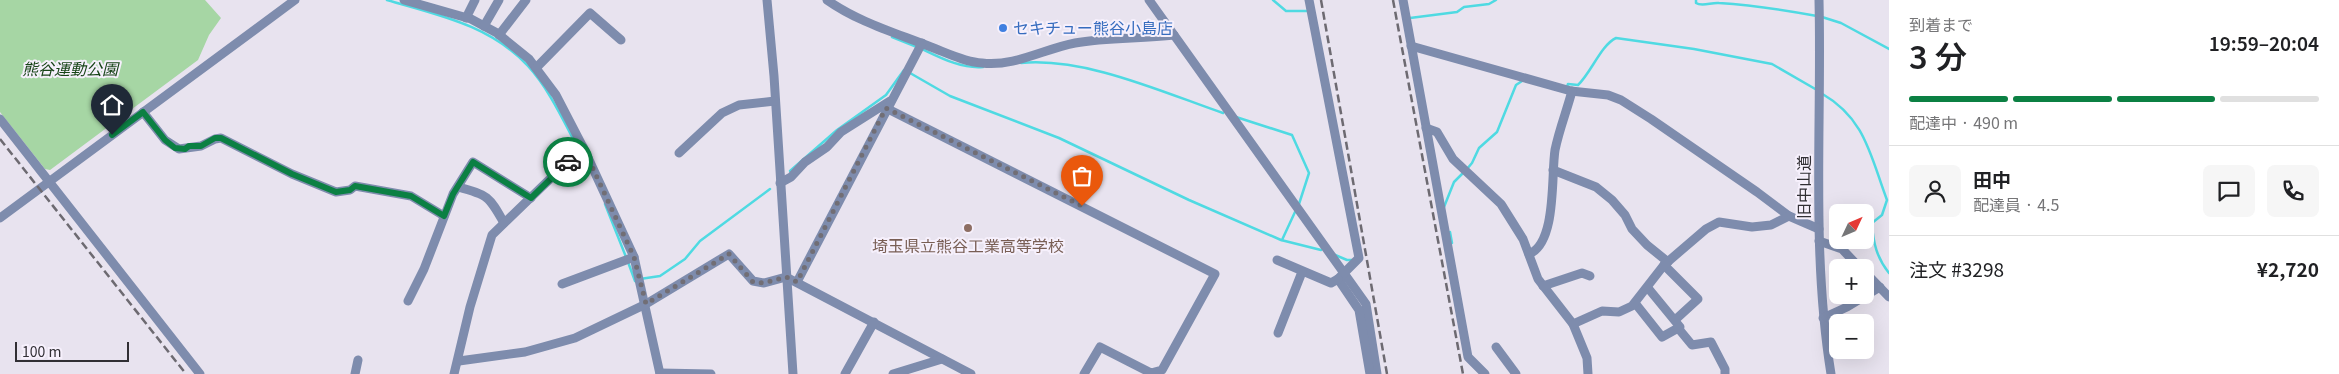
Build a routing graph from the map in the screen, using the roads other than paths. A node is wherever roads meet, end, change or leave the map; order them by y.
1 (295, 0) edge
2 (404, 0) edge
3 (475, 0) edge
4 (498, 0) edge
5 (526, 0) edge
6 (767, 0) edge
7 (827, 0) edge
8 (1149, 0) edge
9 (1309, 0) edge
10 (1403, 0) edge
11 (1820, 0) edge
12 (466, 18) junction
13 (484, 26) junction
14 (499, 35) junction
15 (1174, 35) junction
16 (621, 40) dead end
17 (922, 44) junction
18 (1411, 46) junction
19 (536, 68) junction
20 (1569, 90) junction
21 (776, 101) junction
22 (888, 104) junction
23 (143, 112) junction
24 (0, 120) edge
25 (1426, 128) junction
26 (580, 150) junction
27 (679, 153) dead end
28 (1553, 170) junction
29 (49, 182) junction
30 (780, 183) junction
31 (458, 186) junction
32 (531, 198) junction
33 (444, 216) junction
34 (1789, 216) junction
35 (0, 218) edge
36 (504, 223) junction
37 (1819, 229) junction
38 (1819, 241) junction
39 (1529, 254) junction
40 (633, 257) junction
41 (1851, 259) edge
42 (1277, 260) dead end
43 (1666, 264) junction
44 (1302, 272) junction
45 (1590, 276) dead end
46 (786, 277) junction
47 (1341, 277) junction
48 (1874, 281) edge
49 (797, 282) junction
50 (562, 284) dead end
51 (1543, 286) junction
52 (1880, 287) junction
53 (1648, 288) junction
54 (1889, 297) edge
55 (408, 301) dead end
56 (1635, 303) junction
57 (646, 304) junction
58 (1823, 318) junction
59 (874, 322) junction
60 (1573, 324) junction
61 (1676, 324) junction
62 (1278, 334) dead end
63 (1496, 347) dead end
64 (942, 359) junction
65 (358, 360) dead end
66 (459, 361) junction
67 (660, 373) edge
68 (200, 374) edge
69 (355, 374) edge
70 (454, 374) edge
71 (711, 374) edge
72 (793, 374) edge
73 (845, 374) edge
74 (893, 374) edge
75 (971, 374) edge
76 (1084, 374) edge
77 (1370, 374) edge
78 (1377, 374) edge
79 (1485, 374) edge
80 (1516, 374) edge
81 (1588, 374) edge
82 (1725, 374) edge
83 (1831, 374) edge

1 - 23 street
2 - 12 street
3 - 12 street
4 - 13 street
5 - 14 street
6 - 21 street
7 - 17 street
8 - 15 street
9 - 47 street
10 - 18 street
11 - 37 street, 旧中山道
12 - 13 street
13 - 14 street
14 - 19 street
15 - 17 street
15 - 47 street
16 - 19 street
17 - 22 street
18 - 20 street
18 - 25 street
19 - 26 street
20 - 28 street
20 - 34 street
21 - 27 street
21 - 30 street
22 - 30 street
22 - 49 street
22 - 76 street
23 - 29 street
23 - 33 street
24 - 29 street
25 - 39 street
25 - 79 street
26 - 32 street
26 - 40 street
28 - 39 street
28 - 43 street
29 - 35 street
29 - 68 street
30 - 46 street
31 - 32 street
31 - 33 street
31 - 36 street
32 - 36 street
33 - 55 street
34 - 37 street
34 - 43 street
36 - 66 street
37 - 38 street, 旧中山道
38 - 41 street
38 - 58 street, 旧中山道
39 - 51 street
40 - 50 street
40 - 57 street
42 - 44 street
43 - 53 street
43 - 61 street
44 - 47 street
44 - 62 street
45 - 51 street
46 - 49 street
46 - 57 street
46 - 72 street
47 - 77 street
47 - 78 street
48 - 52 street
49 - 59 street
51 - 60 street
52 - 54 street
52 - 58 street
53 - 56 street
53 - 61 street
56 - 60 street
56 - 61 street
57 - 66 street
57 - 67 street
58 - 83 street, 旧中山道
59 - 64 street
59 - 73 street
60 - 81 street
61 - 82 street
63 - 80 street
64 - 74 street
64 - 75 street
65 - 69 street
66 - 70 street
67 - 71 street

